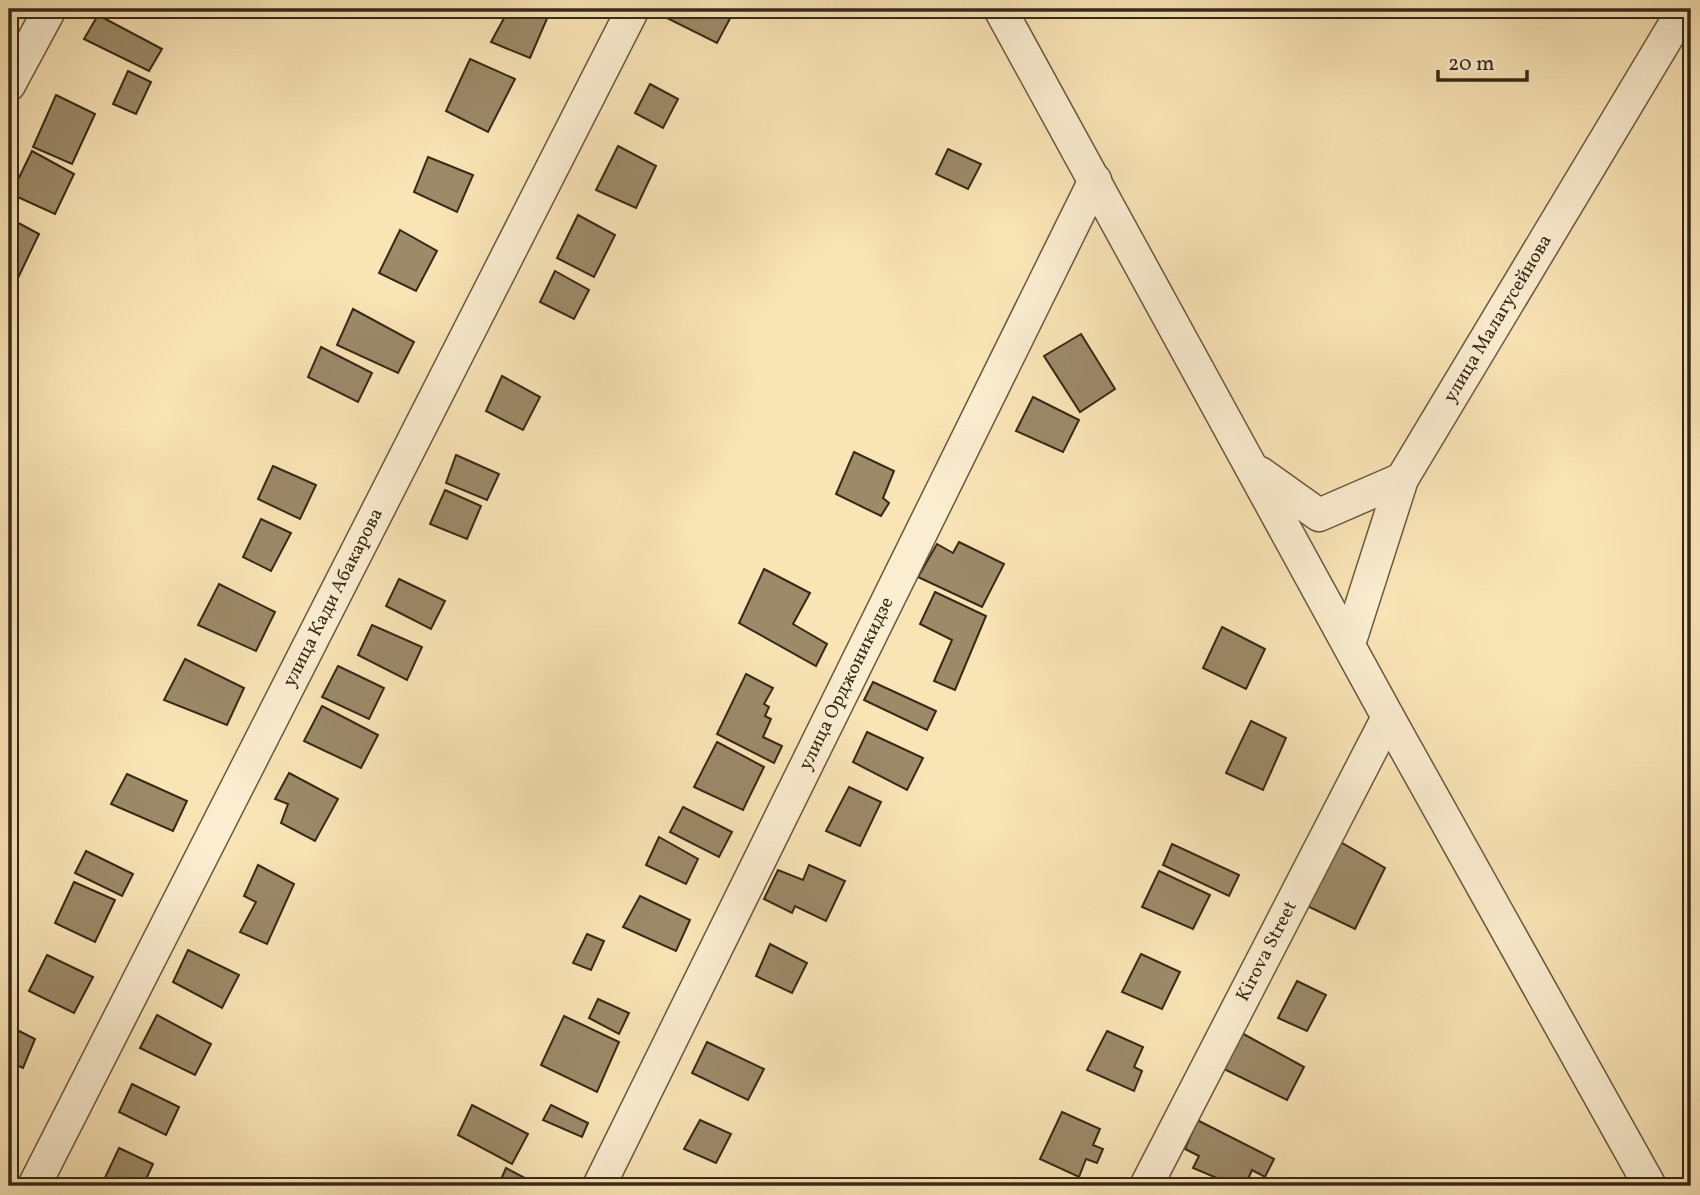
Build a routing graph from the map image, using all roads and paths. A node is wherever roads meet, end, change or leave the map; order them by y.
1 (50, 9) edge
2 (633, 9) edge
3 (1000, 9) edge
4 (1684, 9) edge
5 (9, 85) edge
6 (1095, 180) junction
7 (1252, 467) junction
8 (1402, 479) junction
9 (1349, 644) junction
10 (1388, 717) junction
11 (34, 1186) edge
12 (599, 1186) edge
13 (1146, 1186) edge
14 (1650, 1186) edge

1 - 5 street
2 - 11 street, улица Кади Абакарова
3 - 6 street
4 - 8 street, улица Малагусейнова
6 - 7 street
6 - 12 street, улица Орджоникидзе
7 - 8 street
7 - 9 street
8 - 9 street, улица Малагусейнова
9 - 10 street
10 - 13 street, Kirova Street
10 - 14 street

